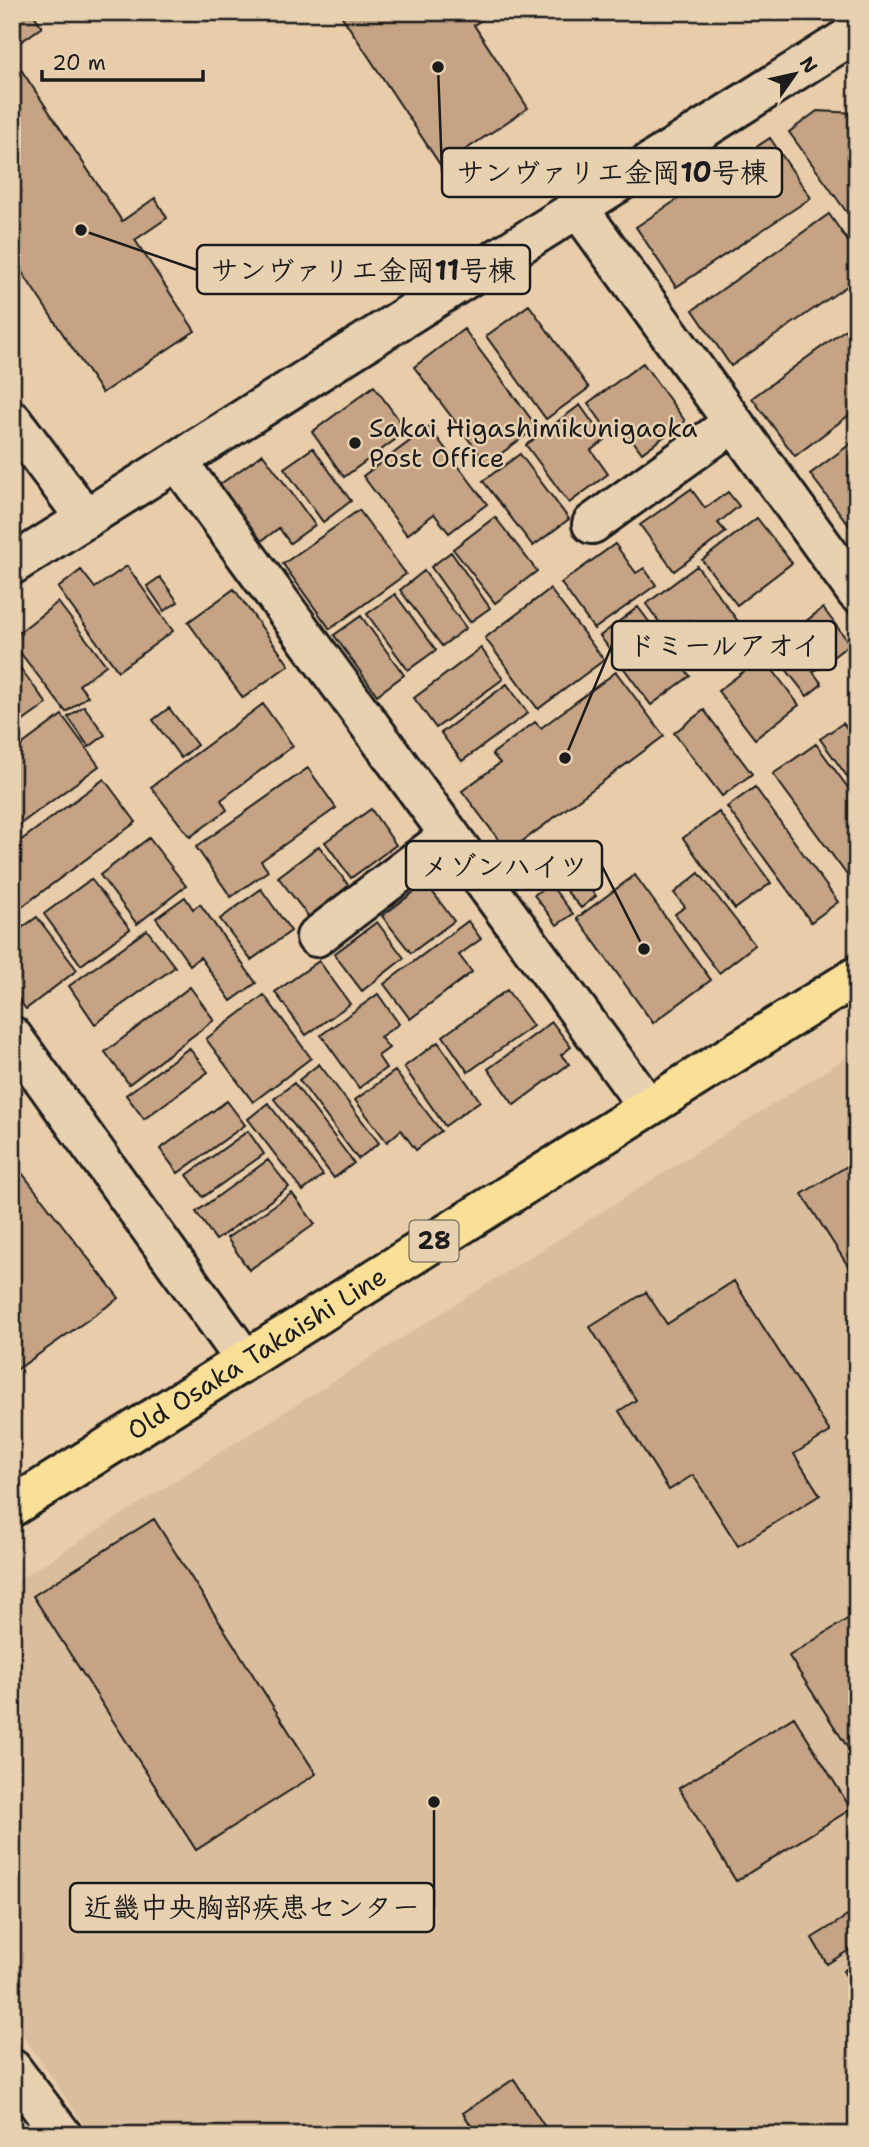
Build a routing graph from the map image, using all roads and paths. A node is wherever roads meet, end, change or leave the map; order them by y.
1 (853, 41) edge
2 (578, 208) junction
3 (12, 420) edge
4 (733, 423) junction
5 (177, 462) junction
6 (86, 519) junction
7 (592, 524) dead end
8 (12, 565) edge
9 (857, 593) edge
10 (450, 835) junction
11 (316, 937) dead end
12 (857, 976) edge
13 (12, 1036) edge
14 (648, 1107) junction
15 (245, 1360) junction
16 (12, 1507) edge
17 (12, 2069) edge
18 (62, 2135) edge

1 - 2 street
2 - 4 street
2 - 5 street
3 - 6 street
4 - 7 street
4 - 9 street
5 - 6 street
5 - 10 street
6 - 8 street
10 - 11 street
10 - 14 street
12 - 14 main road, Old Osaka Takaishi Line / 28
13 - 15 street
14 - 15 main road, Old Osaka Takaishi Line / 28
15 - 16 main road, Old Osaka Takaishi Line / 28
17 - 18 street

